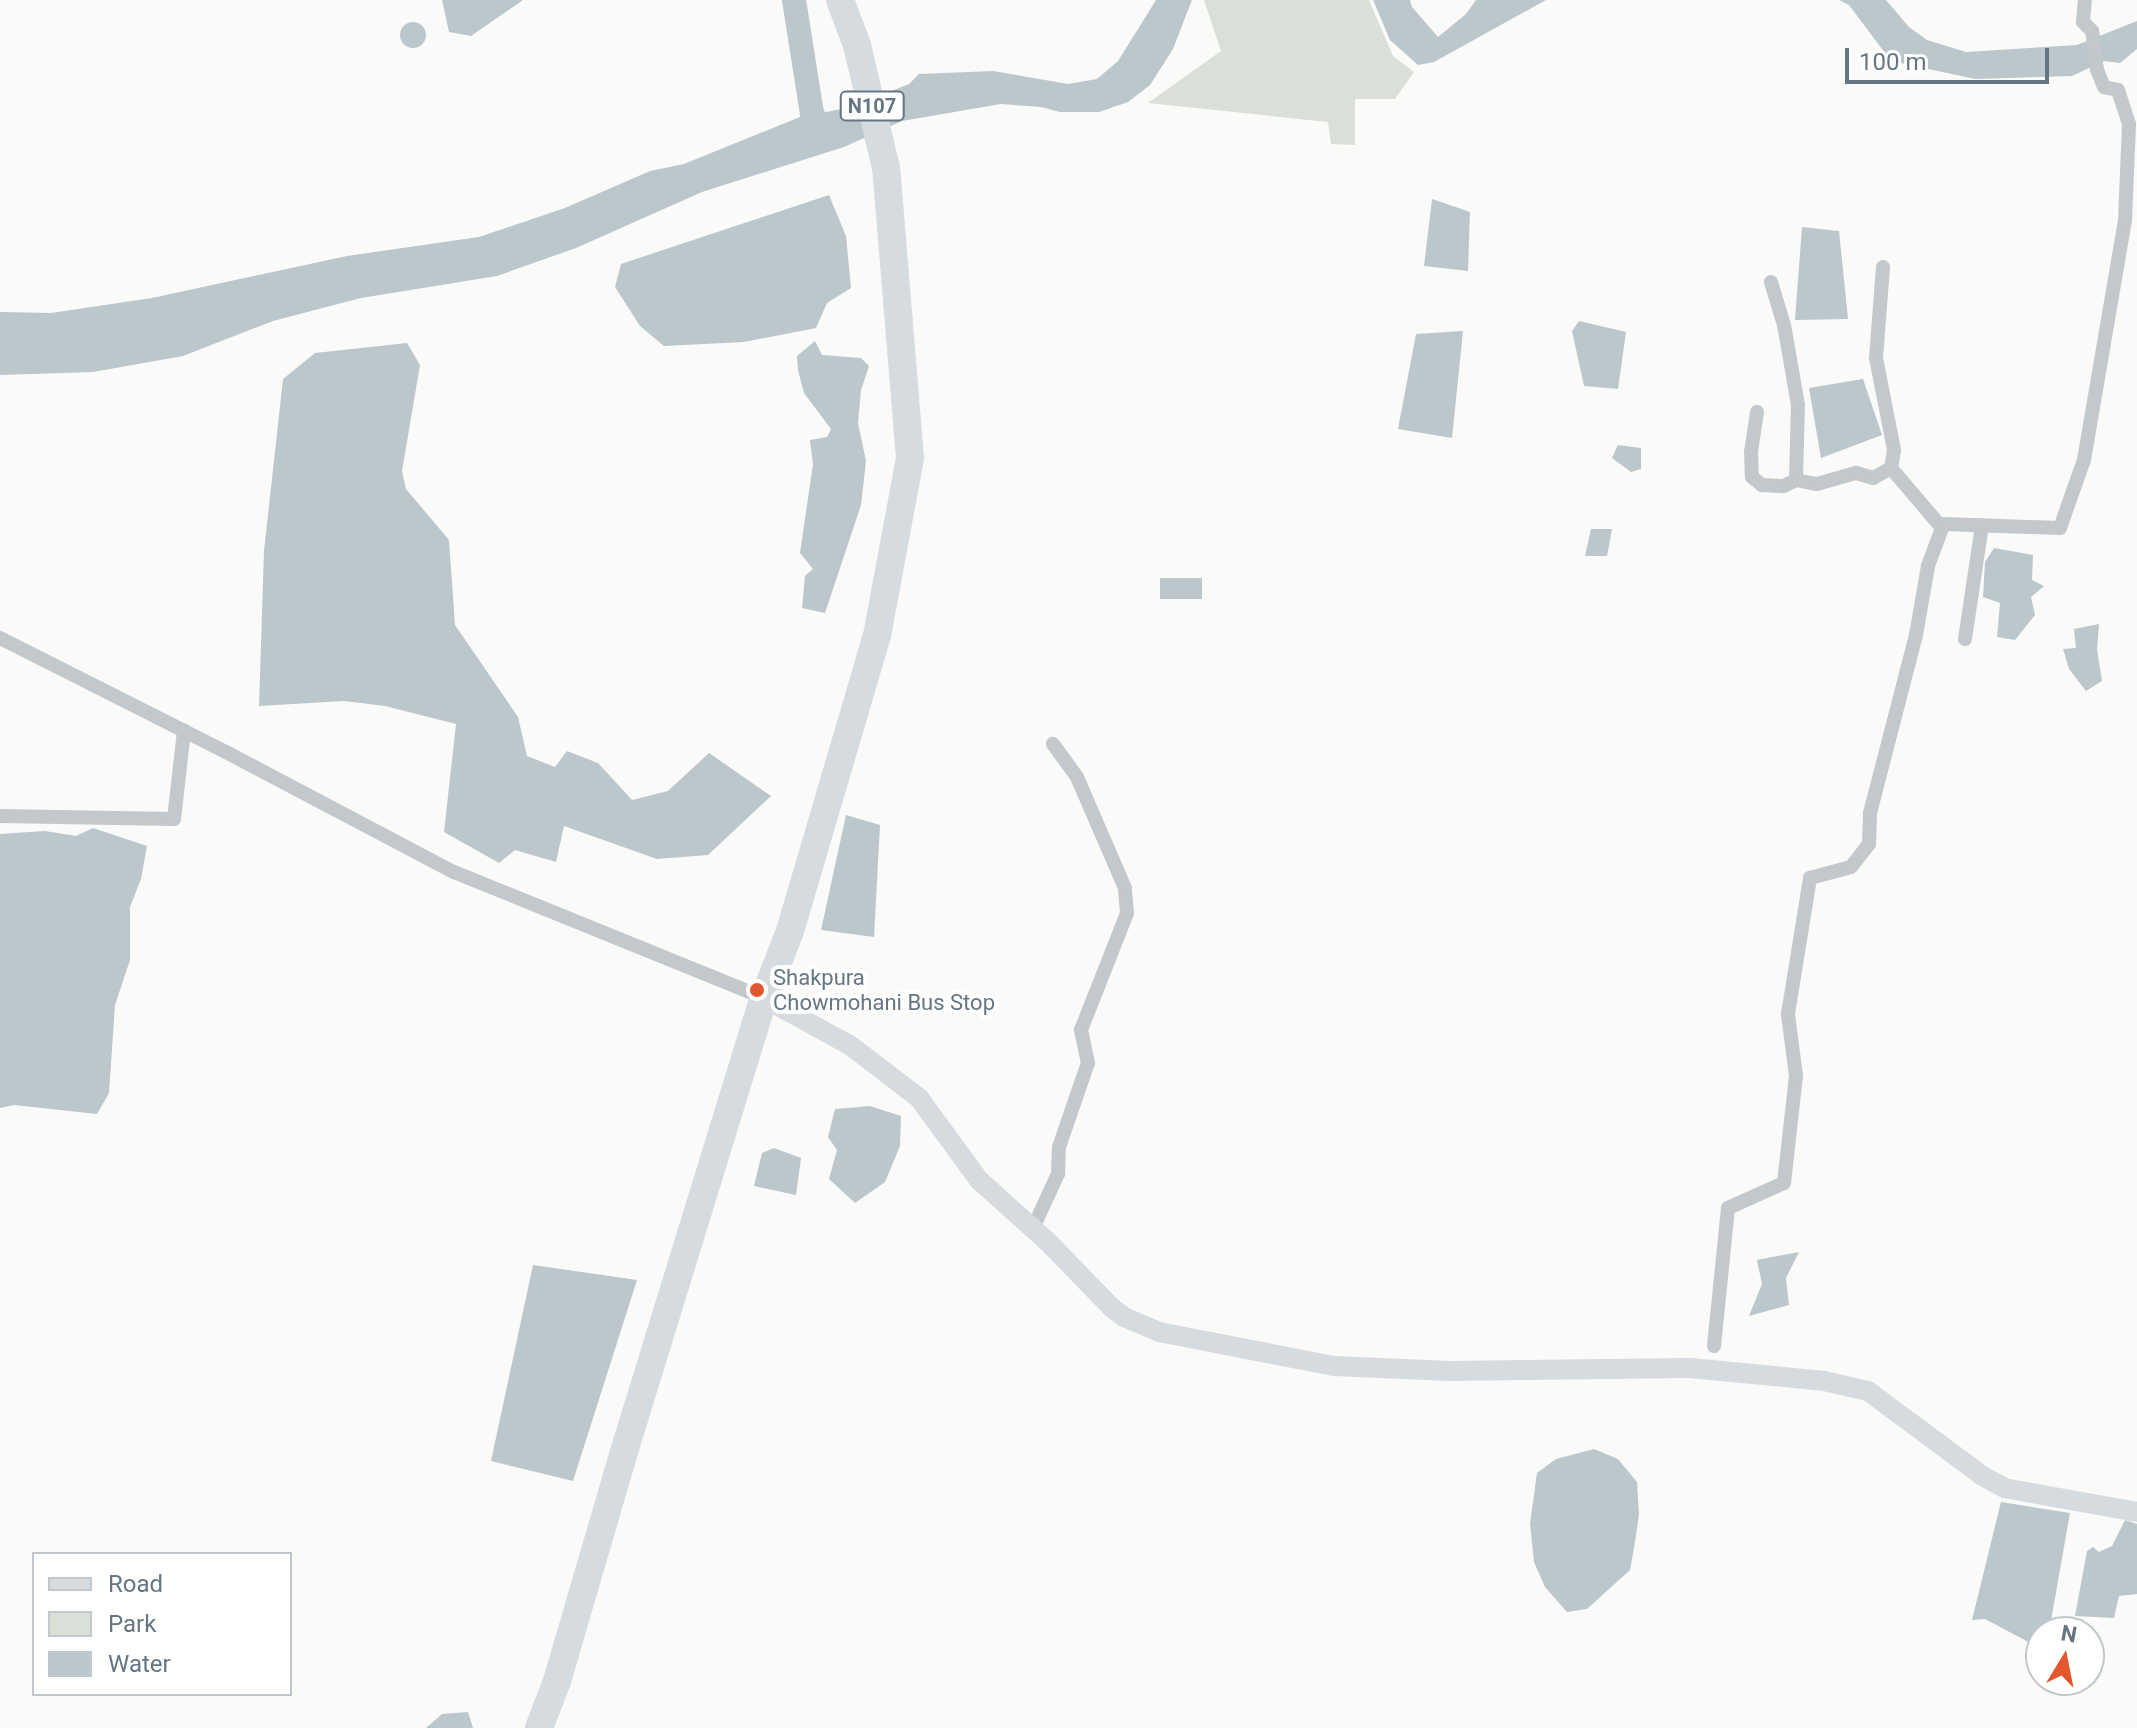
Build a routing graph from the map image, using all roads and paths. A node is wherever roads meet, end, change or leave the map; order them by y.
1 (840, 0) edge
2 (2085, 0) edge
3 (1883, 267) dead end
4 (1771, 282) dead end
5 (1757, 412) dead end
6 (1891, 468) junction
7 (1796, 480) junction
8 (1982, 525) junction
9 (1942, 528) junction
10 (0, 638) edge
11 (1965, 639) dead end
12 (184, 731) junction
13 (1053, 744) dead end
14 (0, 816) edge
15 (764, 998) junction
16 (1033, 1228) junction
17 (1714, 1346) dead end
18 (2137, 1512) edge
19 (539, 1728) edge

1 - 15 highway, N107
2 - 8 street
3 - 6 street
4 - 7 street
5 - 7 street
6 - 7 street
6 - 9 street
8 - 9 street
8 - 11 street
9 - 17 street
10 - 12 street
12 - 14 street
12 - 15 street
13 - 16 street
15 - 16 main road
15 - 19 highway, N107
16 - 18 main road

